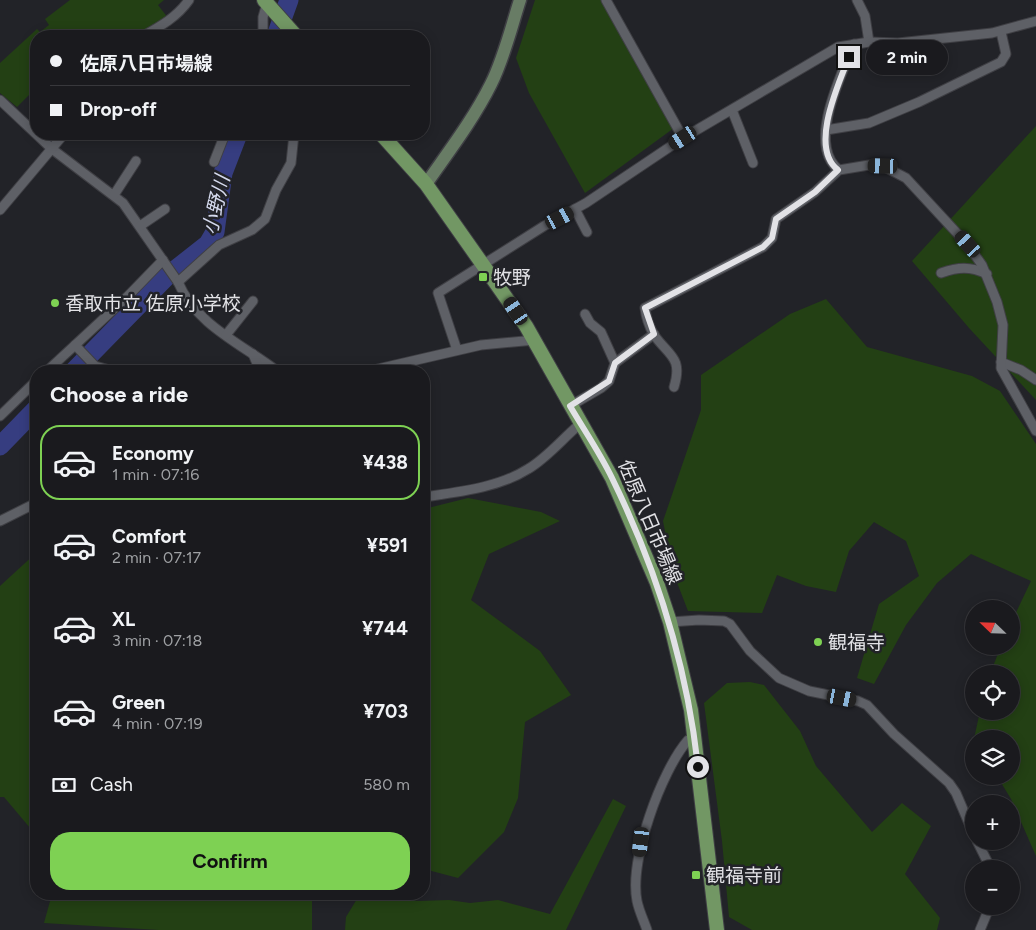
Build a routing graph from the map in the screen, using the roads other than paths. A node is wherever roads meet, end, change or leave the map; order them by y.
1 (189, 0) edge
2 (520, 0) edge
3 (606, 0) edge
4 (857, 0) edge
5 (266, 2) edge
6 (1036, 22) edge
7 (153, 30) edge
8 (263, 30) edge
9 (291, 30) edge
10 (1001, 32) junction
11 (869, 42) junction
12 (854, 44) junction
13 (0, 100) edge
14 (732, 110) junction
15 (30, 128) edge
16 (826, 130) junction
17 (683, 138) junction
18 (42, 140) edge
19 (59, 140) edge
20 (223, 140) edge
21 (293, 140) edge
22 (386, 140) edge
23 (52, 149) junction
24 (136, 161) dead end
25 (214, 162) dead end
26 (752, 163) dead end
27 (838, 170) junction
28 (426, 184) junction
29 (114, 194) junction
30 (165, 209) dead end
31 (575, 209) junction
32 (0, 210) edge
33 (140, 226) junction
34 (587, 232) dead end
35 (162, 260) junction
36 (484, 264) junction
37 (941, 273) dead end
38 (987, 274) junction
39 (178, 282) junction
40 (253, 302) dead end
41 (586, 314) dead end
42 (654, 334) junction
43 (226, 335) junction
44 (534, 340) junction
45 (75, 345) junction
46 (457, 350) junction
47 (253, 354) junction
48 (1001, 362) junction
49 (615, 363) junction
50 (53, 365) edge
51 (94, 365) edge
52 (258, 365) edge
53 (269, 365) edge
54 (402, 365) edge
55 (1036, 380) edge
56 (30, 387) edge
57 (674, 387) dead end
58 (570, 406) junction
59 (0, 416) edge
60 (580, 424) junction
61 (1036, 431) edge
62 (430, 496) edge
63 (30, 506) edge
64 (0, 521) edge
65 (670, 622) junction
66 (695, 740) junction
67 (965, 814) edge
68 (986, 915) edge
69 (647, 930) edge
70 (717, 930) edge
71 (980, 930) edge

1 - 7 street
2 - 28 street
3 - 17 street
4 - 11 street
5 - 8 street
5 - 9 main road
6 - 10 street
10 - 11 street
10 - 16 street
11 - 12 street
12 - 14 street
12 - 16 street
13 - 15 street
14 - 17 street
14 - 26 street
16 - 27 street
17 - 31 street
18 - 23 street
19 - 23 street
20 - 25 street
21 - 39 street
22 - 28 main road, 佐原八日市場線
23 - 29 street
23 - 32 street
24 - 29 street
27 - 38 street
27 - 42 street
28 - 36 main road, 佐原八日市場線
29 - 33 street
30 - 33 street
31 - 34 street
31 - 36 street
33 - 35 street
35 - 39 street
35 - 45 street
36 - 44 main road, 佐原八日市場線
36 - 46 street
37 - 38 street
38 - 48 street
39 - 43 street
40 - 43 street
41 - 49 street
42 - 49 street
42 - 57 street
43 - 47 street
44 - 46 street
44 - 58 main road, 佐原八日市場線
45 - 50 street
45 - 51 street
46 - 54 street
47 - 52 street
47 - 53 street
48 - 55 street
48 - 61 street
49 - 58 street
56 - 59 street
58 - 60 main road, 佐原八日市場線
60 - 62 street
60 - 65 main road, 佐原八日市場線
63 - 64 street
65 - 66 main road, 佐原八日市場線
65 - 67 street
66 - 69 street
66 - 70 main road, 佐原八日市場線
68 - 71 street

